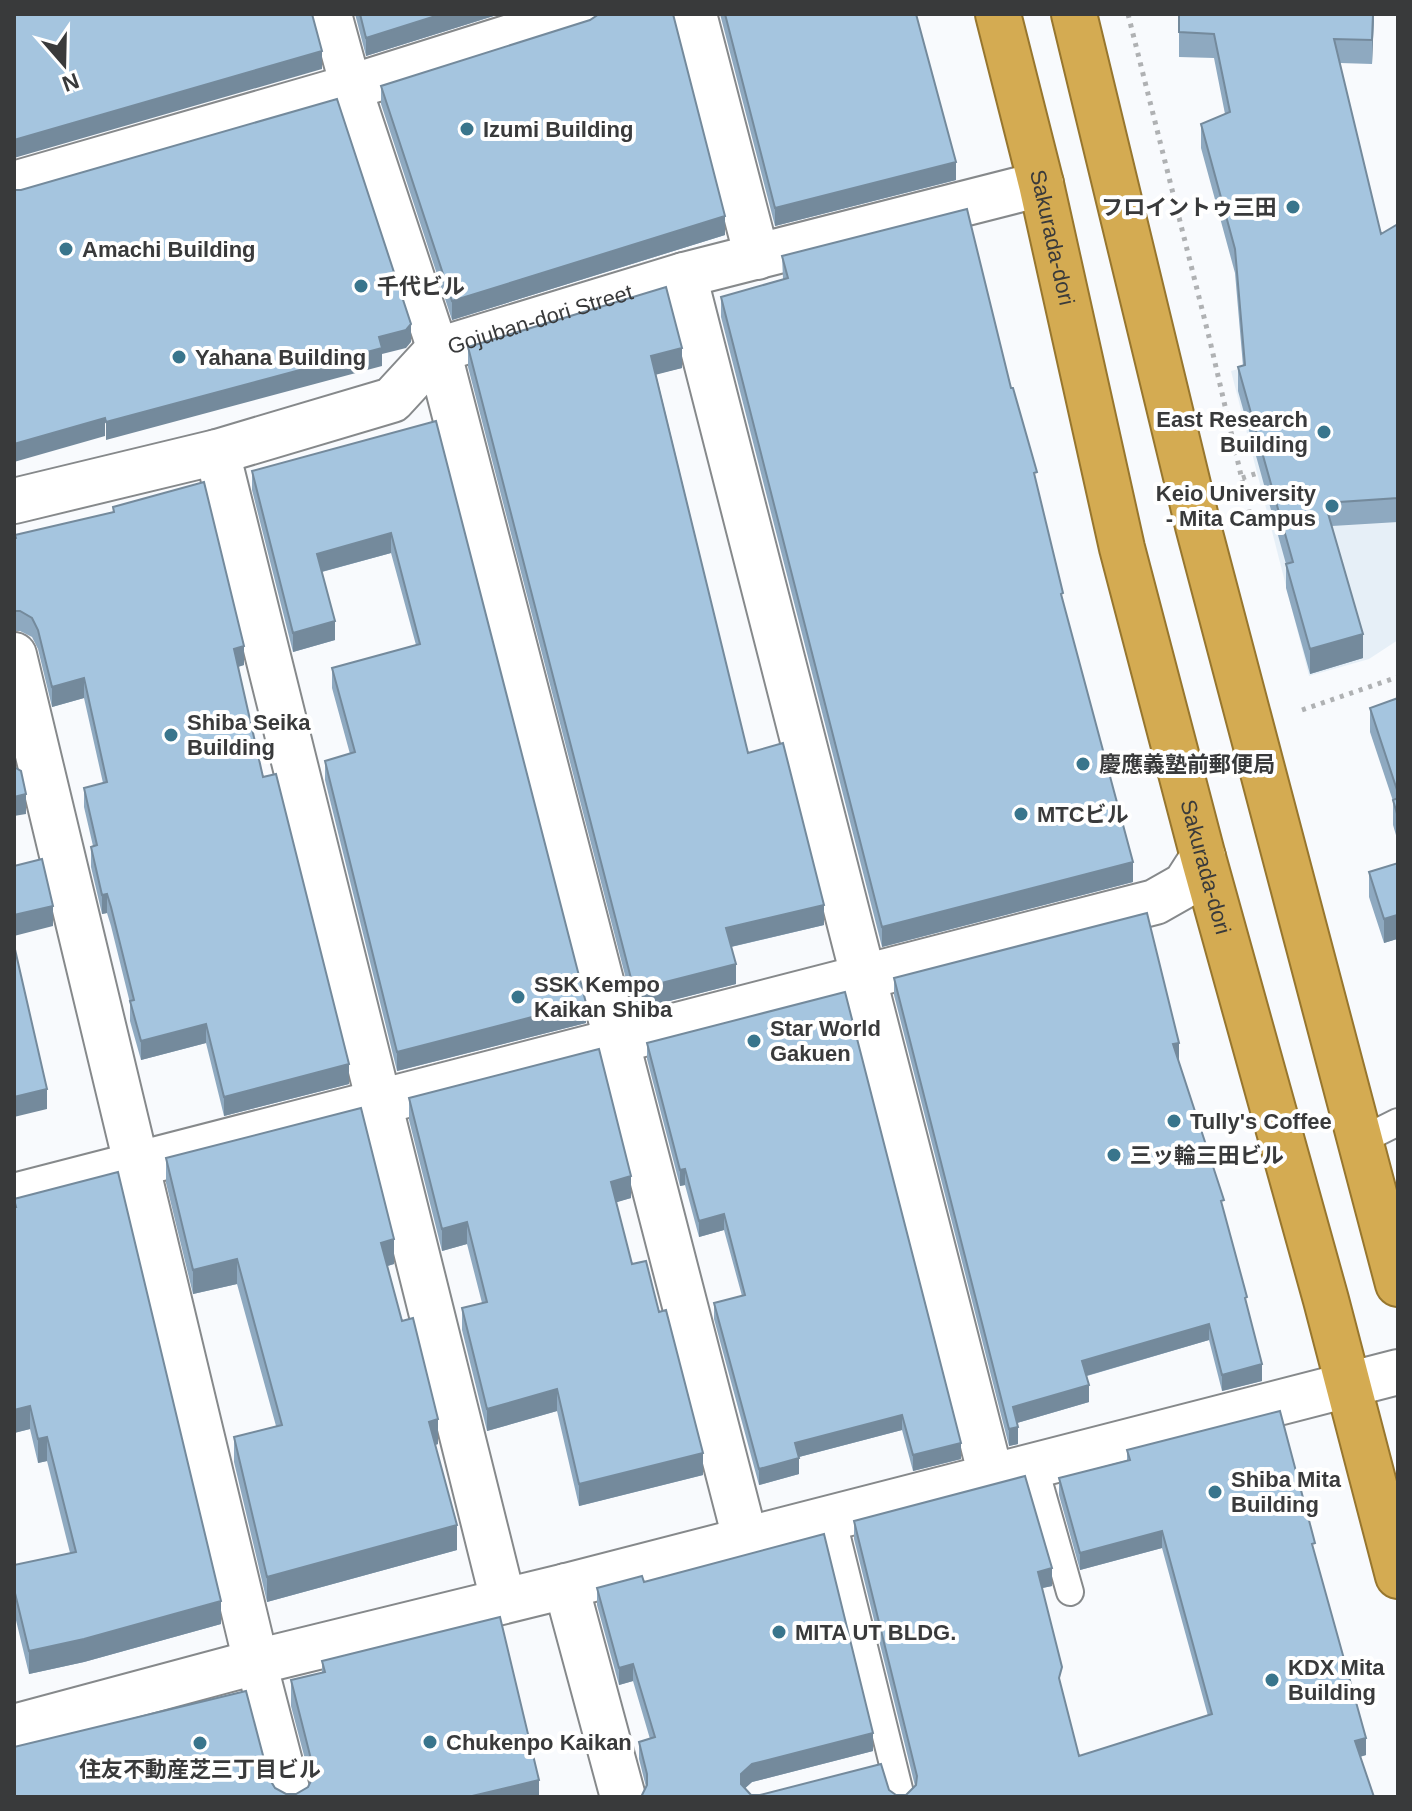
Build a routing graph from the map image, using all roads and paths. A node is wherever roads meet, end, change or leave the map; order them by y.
1 (331, 14) edge
2 (583, 14) edge
3 (694, 14) edge
4 (998, 14) edge
5 (1074, 14) edge
6 (1128, 14) edge
7 (351, 87) junction
8 (14, 184) edge
9 (1041, 184) junction
10 (757, 257) junction
11 (684, 275) junction
12 (438, 350) junction
13 (217, 452) junction
14 (1261, 472) edge
15 (1242, 478) junction
16 (14, 501) edge
17 (1249, 510) dead end
18 (14, 655) edge
19 (1398, 677) edge
20 (1302, 710) dead end
21 (1203, 857) junction
22 (864, 978) junction
23 (617, 1041) junction
24 (379, 1102) junction
25 (1398, 1122) edge
26 (1360, 1141) junction
27 (136, 1164) junction
28 (14, 1196) edge
29 (1398, 1284) edge
30 (1398, 1372) edge
31 (1347, 1385) junction
32 (1034, 1465) junction
33 (991, 1476) junction
34 (832, 1517) junction
35 (745, 1538) junction
36 (1398, 1576) edge
37 (566, 1586) junction
38 (1070, 1592) dead end
39 (503, 1600) junction
40 (256, 1662) junction
41 (14, 1727) edge
42 (893, 1762) junction
43 (862, 1770) edge
44 (291, 1797) edge
45 (623, 1797) edge
46 (901, 1797) edge

1 - 7 street
2 - 7 street
3 - 10 street
4 - 9 highway, Sakurada-dori
5 - 26 highway
6 - 15 path
7 - 8 street
7 - 12 street
9 - 10 street, Gojuban-dori Street
9 - 21 highway, Sakurada-dori
10 - 11 street, Gojuban-dori Street
11 - 12 street, Gojuban-dori Street
11 - 22 street
12 - 13 street, Gojuban-dori Street
12 - 23 street
13 - 16 street, Gojuban-dori Street
13 - 24 street
14 - 15 path
15 - 17 path
18 - 27 street
19 - 20 path
21 - 22 street
21 - 31 highway, Sakurada-dori
22 - 23 street
22 - 33 street
23 - 24 street
23 - 35 street
24 - 27 street
24 - 39 street
25 - 26 lane
26 - 29 highway
27 - 28 street
27 - 40 street
30 - 31 street
31 - 32 street
31 - 36 highway, Sakurada-dori
32 - 33 street
32 - 38 lane
33 - 34 street
34 - 35 street
34 - 42 lane
35 - 37 street
37 - 39 street
37 - 45 street
39 - 40 street
40 - 41 street
40 - 44 street
42 - 43 lane
42 - 46 lane

